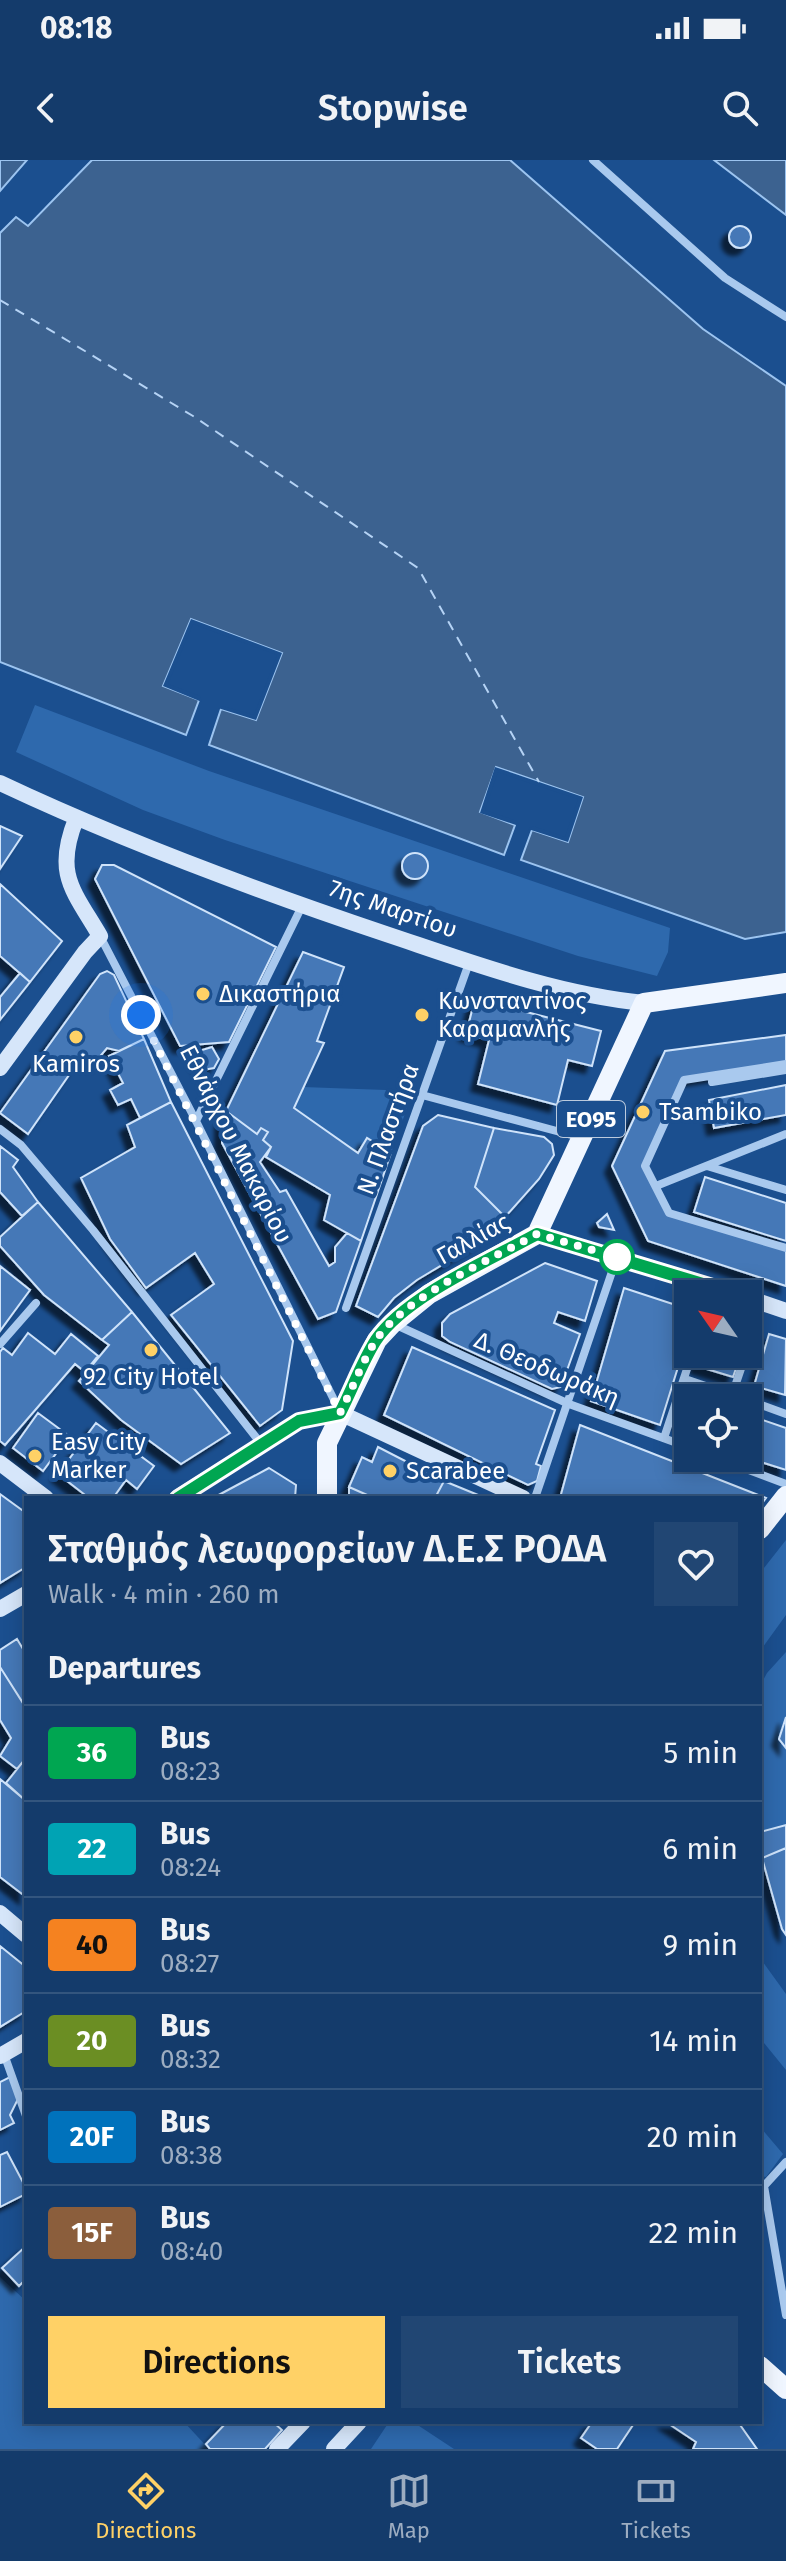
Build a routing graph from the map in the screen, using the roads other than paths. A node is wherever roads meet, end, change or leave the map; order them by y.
1 (593, 160) edge
2 (786, 317) edge
3 (0, 783) edge
4 (76, 819) junction
5 (302, 906) junction
6 (100, 936) junction
7 (469, 963) junction
8 (786, 983) edge
9 (644, 1003) junction
10 (786, 1067) edge
11 (0, 1068) edge
12 (422, 1095) junction
13 (196, 1121) junction
14 (0, 1129) edge
15 (786, 1134) edge
16 (582, 1138) junction
17 (706, 1166) junction
18 (659, 1185) junction
19 (786, 1190) edge
20 (537, 1234) junction
21 (786, 1247) edge
22 (617, 1257) junction
23 (683, 1280) edge
24 (762, 1302) edge
25 (36, 1303) dead end
26 (346, 1308) dead end
27 (786, 1311) edge
28 (392, 1324) junction
29 (0, 1344) edge
30 (688, 1368) edge
31 (685, 1379) junction
32 (700, 1384) edge
33 (569, 1404) junction
34 (762, 1405) edge
35 (340, 1413) junction
36 (786, 1413) edge
37 (664, 1438) junction
38 (674, 1442) edge
39 (262, 1446) junction
40 (0, 1463) edge
41 (754, 1472) edge
42 (786, 1484) edge
43 (43, 1496) edge
44 (180, 1496) edge
45 (327, 1496) edge
46 (519, 1496) edge
47 (536, 1496) edge
48 (786, 1496) edge
49 (762, 1526) edge
50 (24, 1595) edge
51 (0, 1609) edge
52 (0, 1913) edge
53 (24, 1933) edge
54 (24, 2042) edge
55 (2, 2055) edge
56 (24, 2111) edge
57 (786, 2162) edge
58 (762, 2186) edge
59 (786, 2315) edge
60 (762, 2368) edge
61 (786, 2389) edge
62 (301, 2424) edge
63 (357, 2424) edge
64 (277, 2449) edge
65 (334, 2449) edge

1 - 2 street
3 - 4 street, 7ης Μαρτίου
4 - 5 street, 7ης Μαρτίου
4 - 6 street, Εθνάρχου Μακαρίου
5 - 7 street, 7ης Μαρτίου
5 - 13 street
6 - 11 street
6 - 13 street, Εθνάρχου Μακαρίου
7 - 9 street, 7ης Μαρτίου
7 - 12 street, Ν. Πλαστήρα
8 - 9 main road, 7ης Μαρτίου
9 - 16 main road, Γαλλίας / ΕΟ95
10 - 18 street
12 - 16 street
12 - 26 street, Ν. Πλαστήρα
13 - 35 street, Εθνάρχου Μακαρίου
14 - 39 street
15 - 17 street
16 - 20 main road, Γαλλίας / ΕΟ95
17 - 18 street
17 - 19 street
18 - 21 street
20 - 22 street
20 - 28 main road, Γαλλίας
22 - 23 street
22 - 33 street
24 - 27 street
25 - 29 street
28 - 33 street, Δ. Θεοδωράκη
28 - 35 main road, Γαλλίας
30 - 31 street
31 - 32 street
31 - 37 street
33 - 37 street, Δ. Θεοδωράκη
33 - 47 street
34 - 36 street
35 - 39 street
35 - 45 main road
35 - 46 street
37 - 38 street, Δ. Θεοδωράκη
39 - 44 street
40 - 43 street
41 - 42 street
48 - 49 main road
50 - 51 street
52 - 53 street
54 - 55 street
55 - 56 street
57 - 58 street
58 - 59 street
60 - 61 main road
62 - 64 street
63 - 65 street

